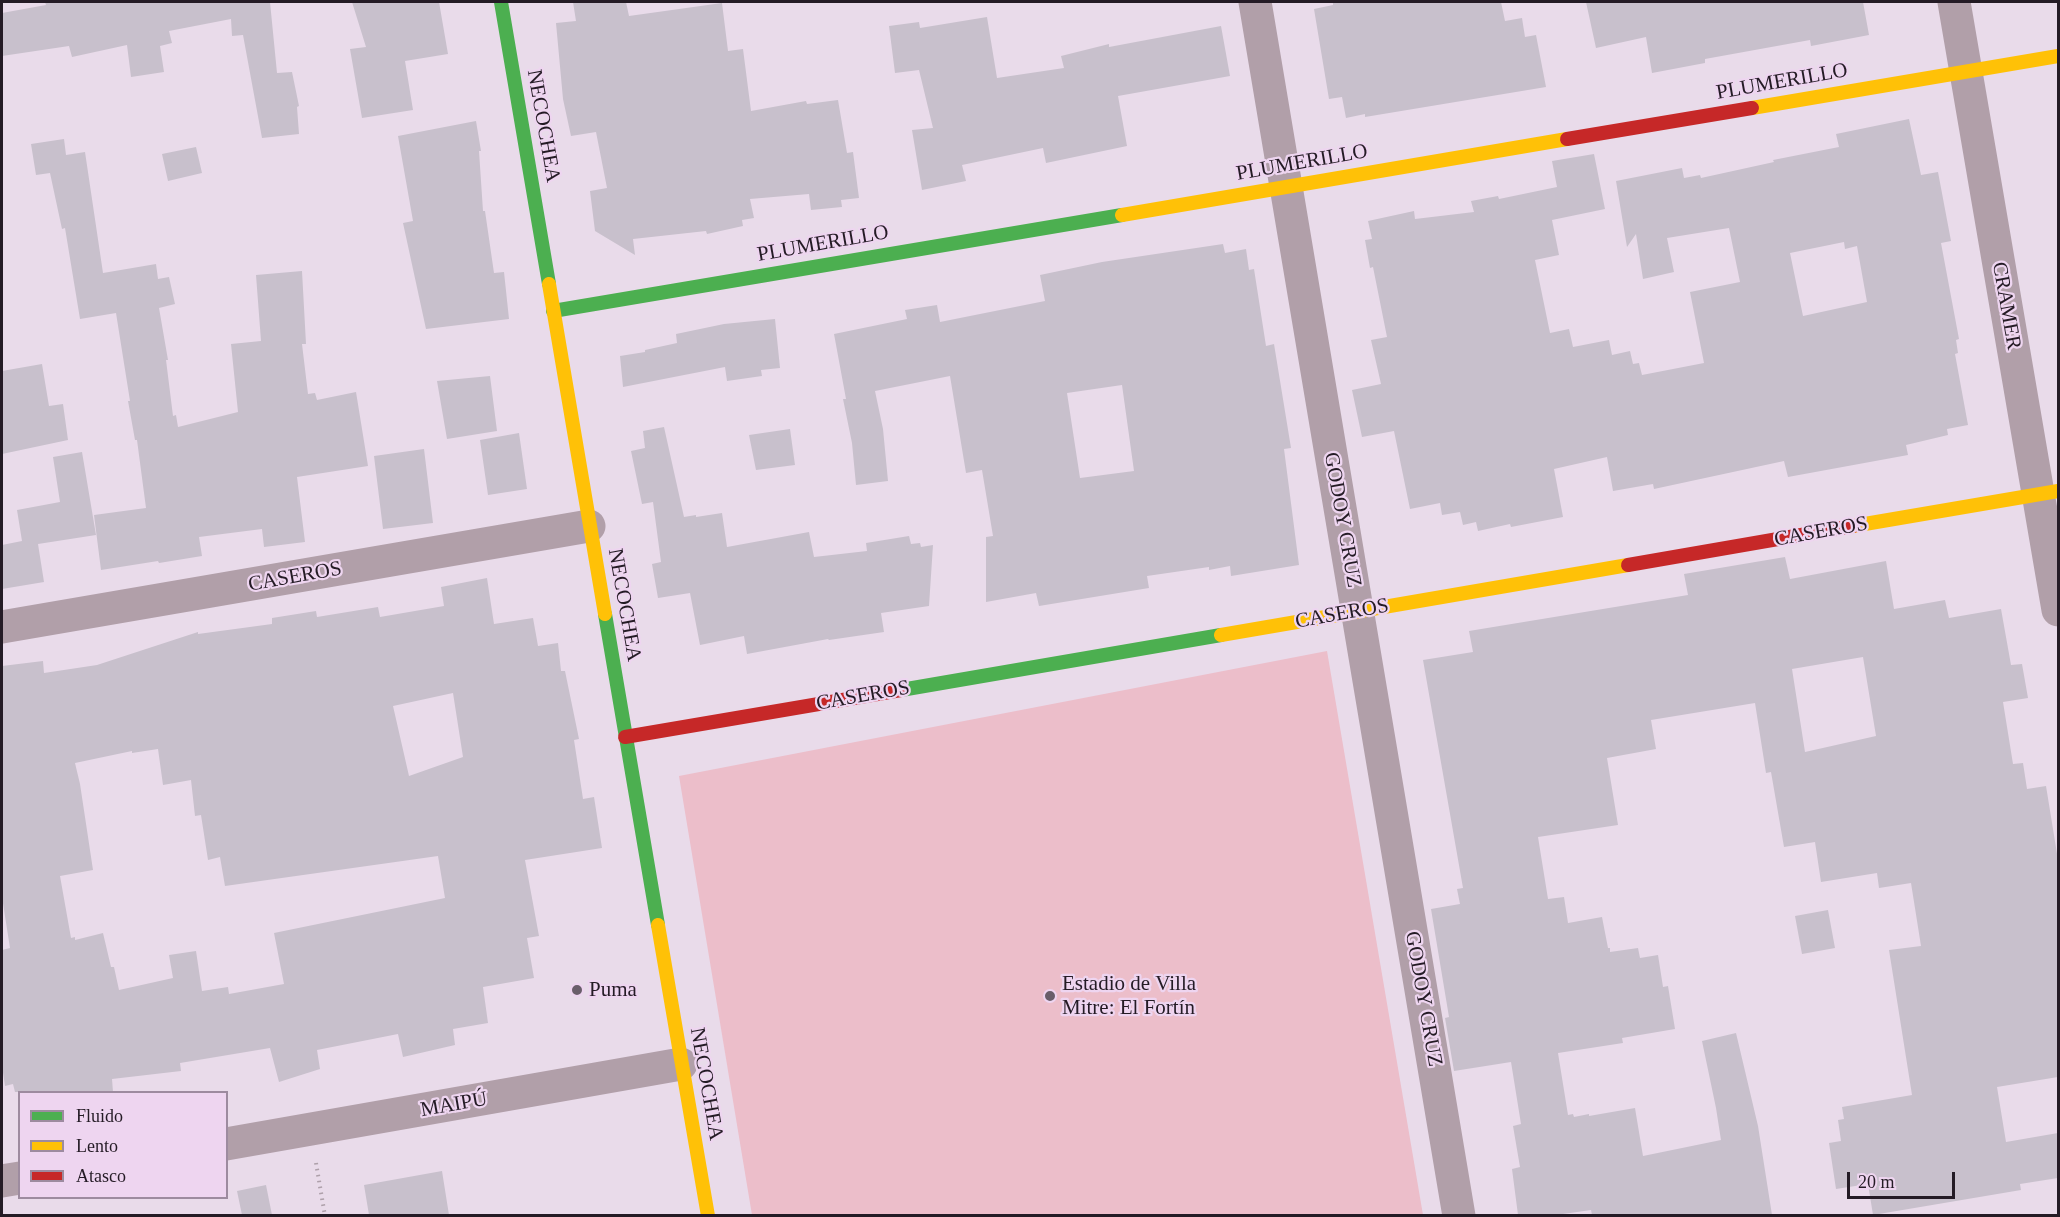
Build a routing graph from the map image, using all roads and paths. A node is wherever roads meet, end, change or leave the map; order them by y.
1 (501, 2) edge
2 (1255, 2) edge
3 (1954, 2) edge
4 (2058, 56) edge
5 (1966, 72) junction
6 (1286, 187) junction
7 (553, 311) junction
8 (2049, 493) edge
9 (589, 526) junction
10 (2058, 610) edge
11 (1358, 611) junction
12 (2, 627) edge
13 (625, 737) junction
14 (681, 1064) junction
15 (311, 1130) junction
16 (228, 1144) edge
17 (18, 1178) edge
18 (2, 1181) edge
19 (325, 1215) edge
20 (708, 1215) edge
21 (1459, 1215) edge

1 - 7 street, NECOCHEA
2 - 6 street, GODOY CRUZ
3 - 5 street, CRAMER
4 - 5 street, PLUMERILLO
5 - 6 street, PLUMERILLO
5 - 8 street, CRAMER
6 - 7 street, PLUMERILLO
6 - 11 street, GODOY CRUZ
7 - 9 street, NECOCHEA
8 - 10 street, CRAMER
8 - 11 street, CASEROS
9 - 12 street, CASEROS
9 - 13 street, NECOCHEA
11 - 13 street, CASEROS
11 - 21 street, GODOY CRUZ
13 - 14 street, NECOCHEA
14 - 15 street, MAIPÚ
14 - 20 street, NECOCHEA
15 - 16 street, MAIPÚ
15 - 19 path
17 - 18 street

